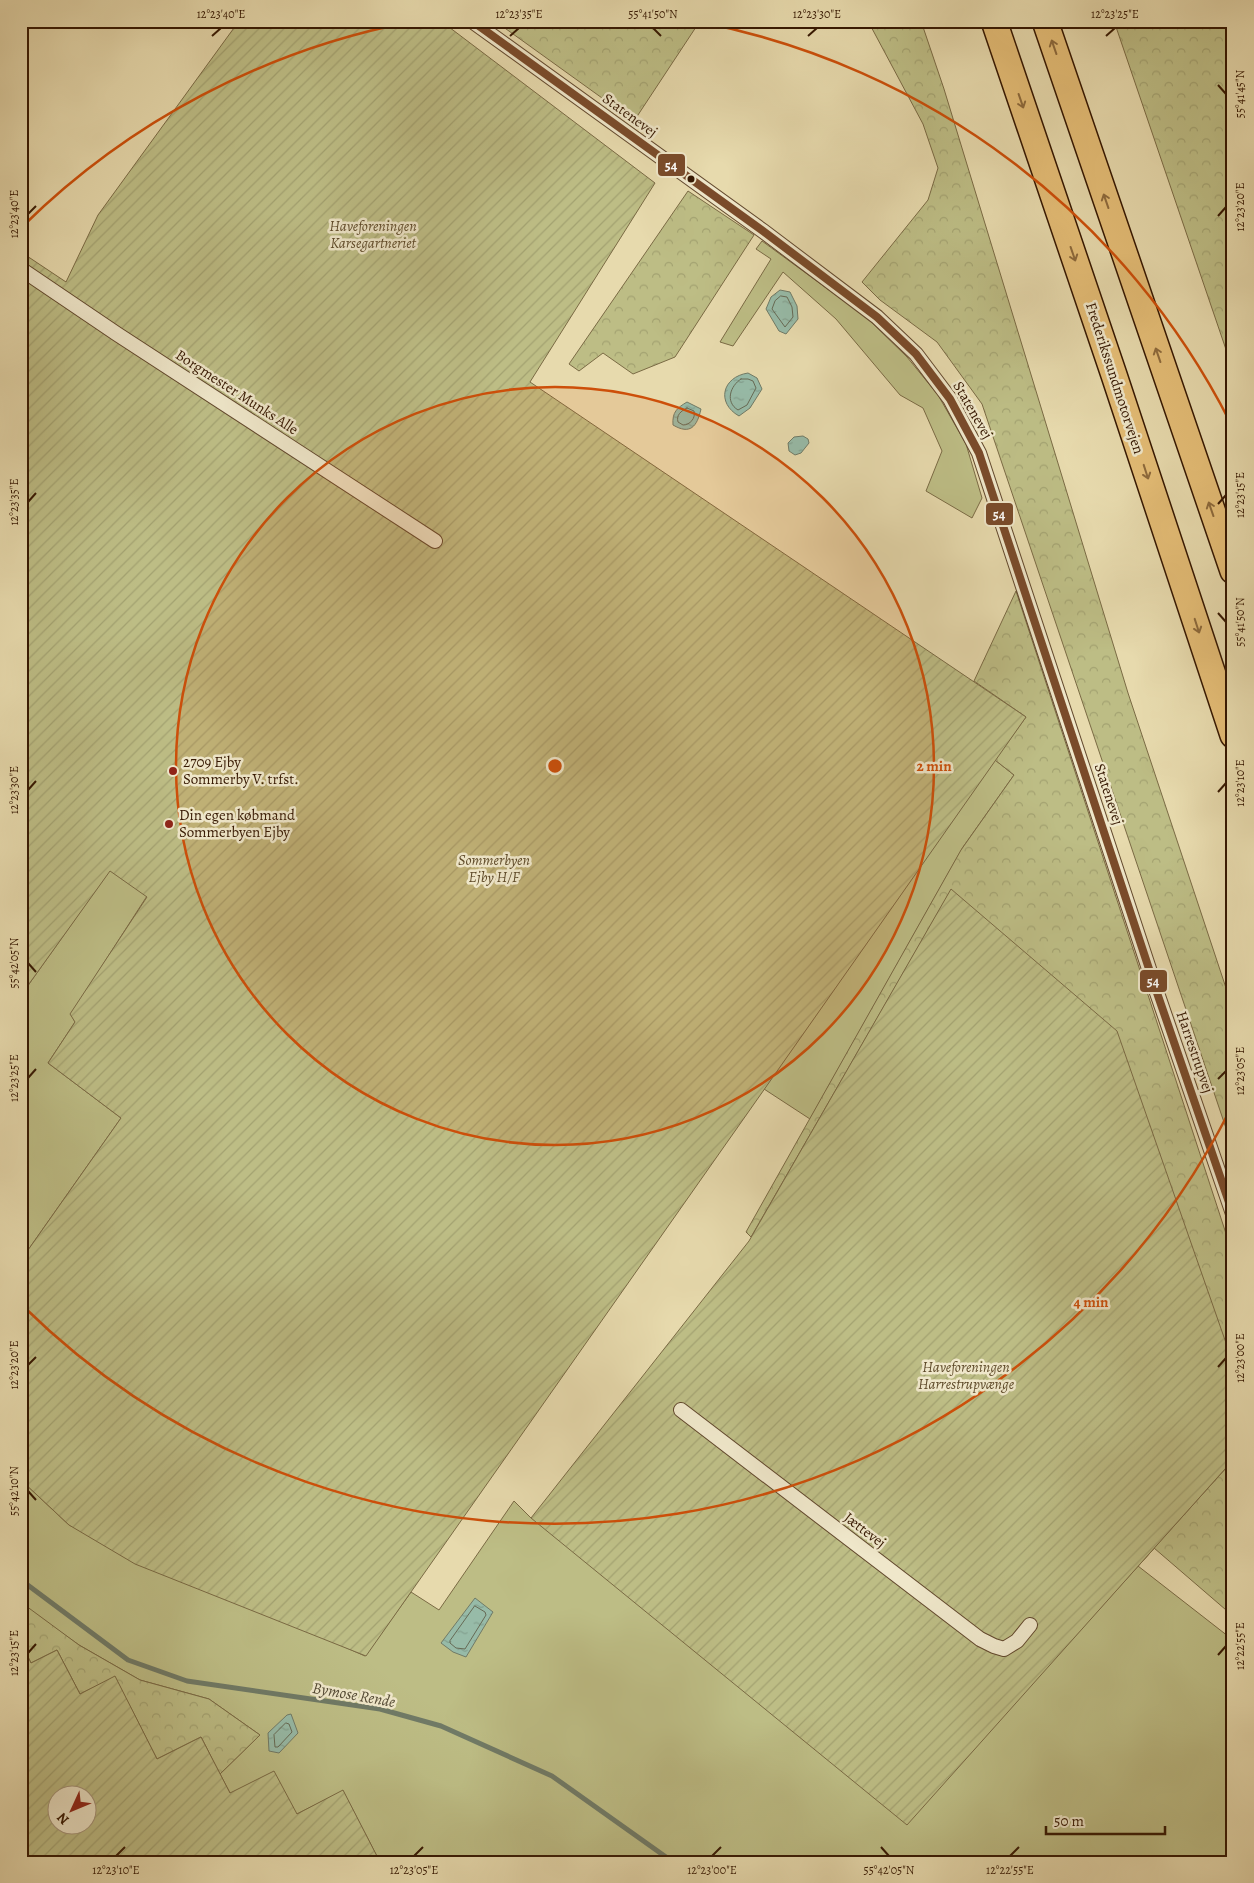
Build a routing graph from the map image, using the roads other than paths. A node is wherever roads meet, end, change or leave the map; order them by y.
1 (472, 21) edge
2 (994, 21) edge
3 (1045, 21) edge
4 (21, 269) edge
5 (435, 541) dead end
6 (1233, 571) edge
7 (1233, 736) edge
8 (1156, 987) joint
9 (1233, 1214) edge
10 (680, 1410) dead end
11 (1030, 1625) dead end

1 - 8 street, Statenevej
2 -> 7 highway, Frederikssundmotorvejen
6 -> 3 highway
4 - 5 street, Borgmester Munks Alle
8 - 9 street, Harrestrupvej
10 - 11 street, Jættevej

